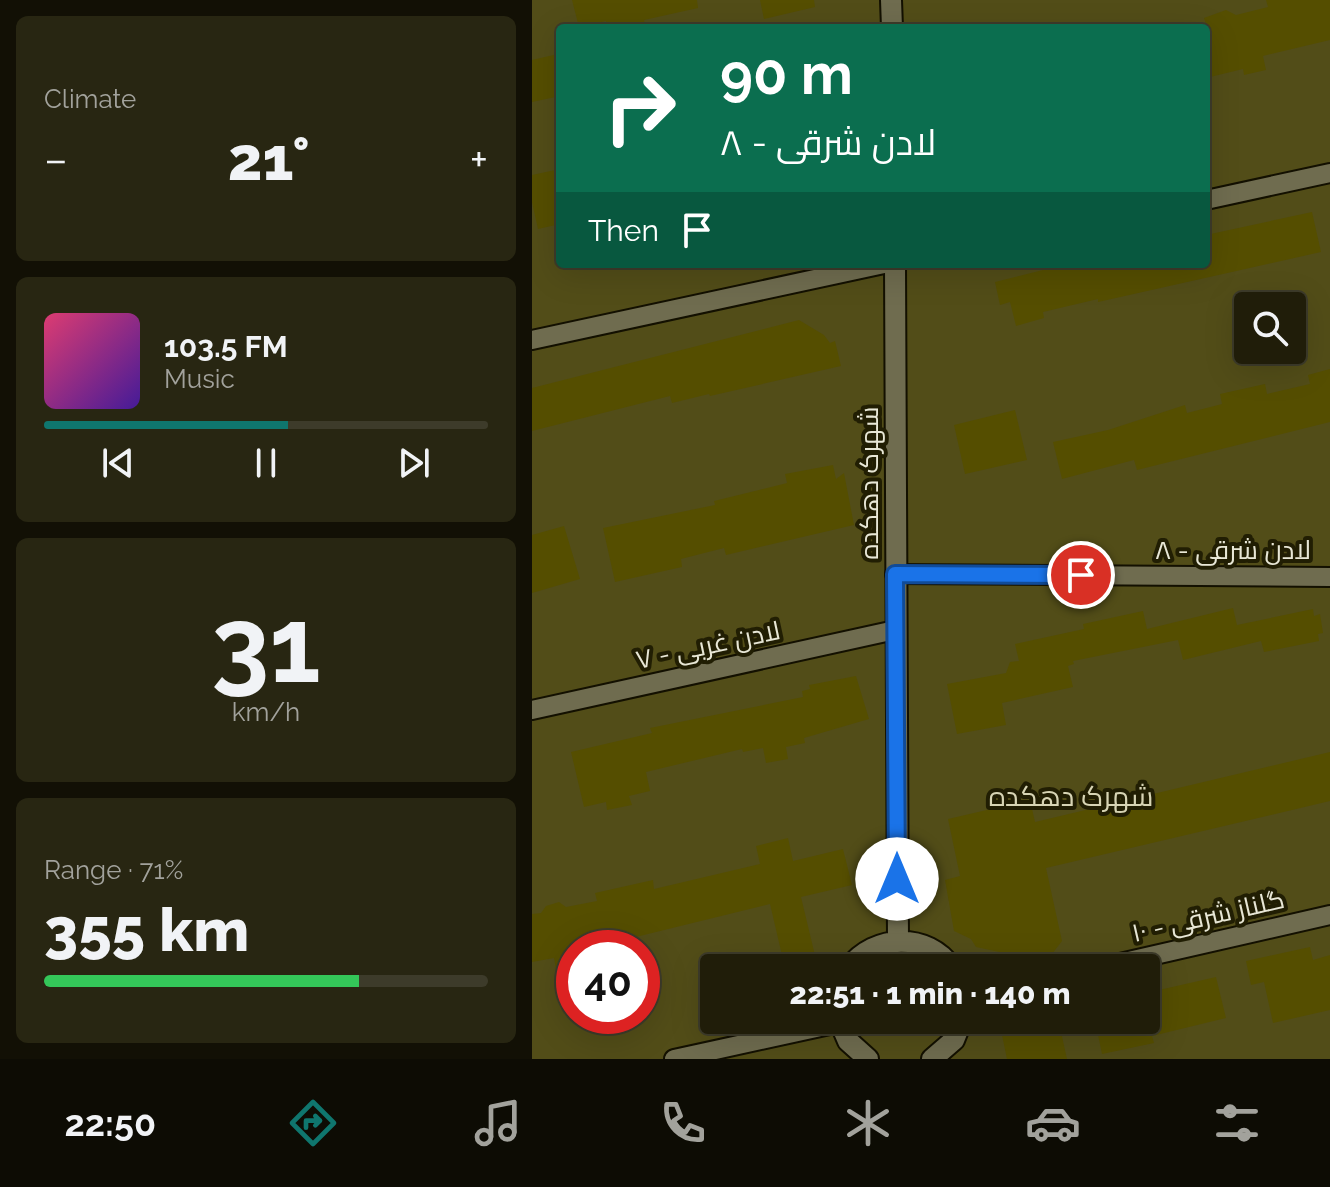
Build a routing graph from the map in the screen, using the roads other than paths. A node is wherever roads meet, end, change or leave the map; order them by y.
1 (891, 0) edge
2 (892, 24) edge
3 (1330, 173) edge
4 (1210, 199) edge
5 (865, 268) edge
6 (895, 268) edge
7 (532, 340) edge
8 (895, 574) junction
9 (1330, 577) edge
10 (895, 630) junction
11 (532, 710) edge
12 (1330, 915) edge
13 (898, 942) junction
14 (863, 954) edge
15 (937, 954) edge
16 (1159, 954) edge
17 (783, 1034) edge
18 (845, 1034) edge
19 (956, 1034) edge
20 (674, 1059) edge
21 (868, 1059) edge
22 (932, 1059) edge

1 - 2 street
3 - 4 street
5 - 7 street
6 - 8 street, شهرک دهکده
8 - 9 street, لادن شرقی - ۸
8 - 10 street, شهرک دهکده
10 - 11 street, لادن غربی - ۷
10 - 13 street, شهرک دهکده
12 - 16 street, گلناز شرقی - ۱۰
13 - 14 street
13 - 15 street
17 - 20 street
18 - 21 street
19 - 22 street

